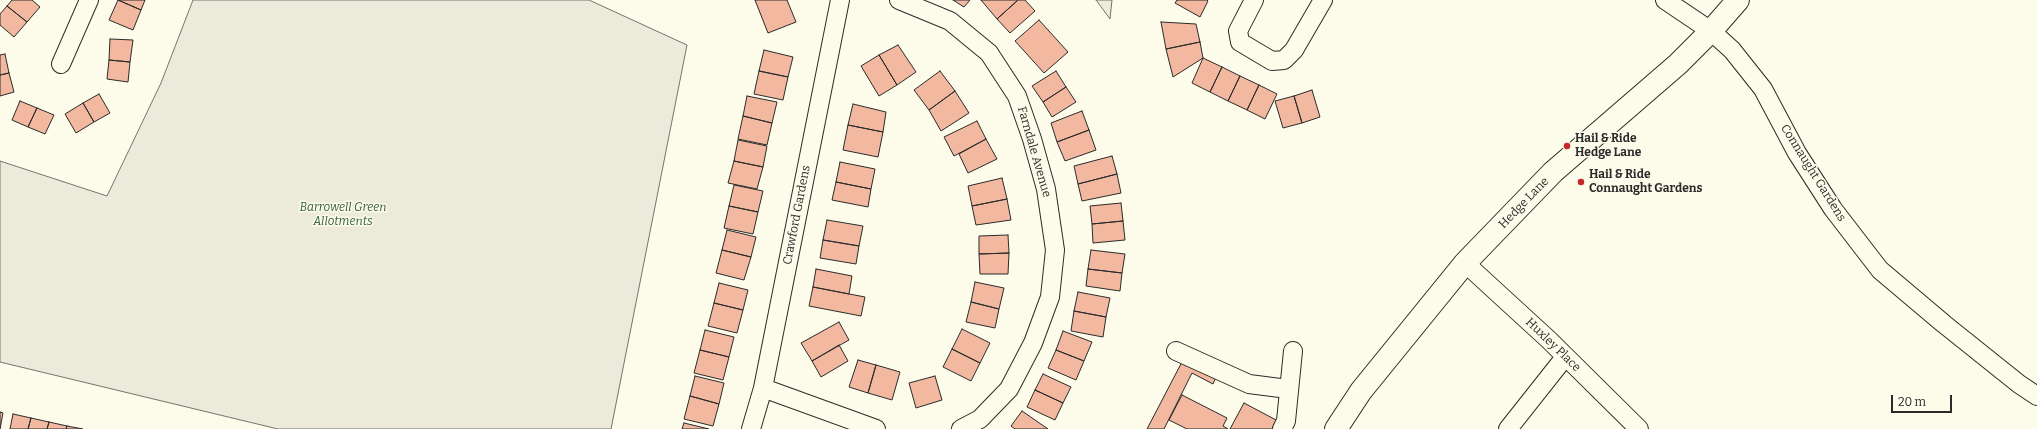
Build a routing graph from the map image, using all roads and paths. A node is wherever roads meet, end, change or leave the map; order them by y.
1 (89, 0) edge
2 (840, 0) edge
3 (899, 0) edge
4 (1254, 0) edge
5 (1323, 0) edge
6 (1665, 0) edge
7 (1738, 0) edge
8 (1710, 31) junction
9 (61, 64) dead end
10 (1465, 263) junction
11 (1176, 351) dead end
12 (1293, 351) dead end
13 (1565, 357) junction
14 (763, 388) junction
15 (1288, 389) junction
16 (2037, 396) edge
17 (751, 429) edge
18 (876, 429) edge
19 (961, 429) edge
20 (1282, 429) edge
21 (1336, 429) edge
22 (1508, 429) edge
23 (1639, 429) edge

1 - 9 street
2 - 14 street, Crawford Gardens
3 - 19 street, Farndale Avenue
4 - 5 street
6 - 8 street, Connaught Gardens
7 - 8 main road, Hedge Lane
8 - 10 main road, Hedge Lane
8 - 16 street, Connaught Gardens
10 - 13 street, Huxley Place
10 - 21 main road, Hedge Lane
11 - 15 street
12 - 15 street
13 - 22 street
13 - 23 street, Huxley Place
14 - 17 street, Crawford Gardens
14 - 18 street
15 - 20 street

